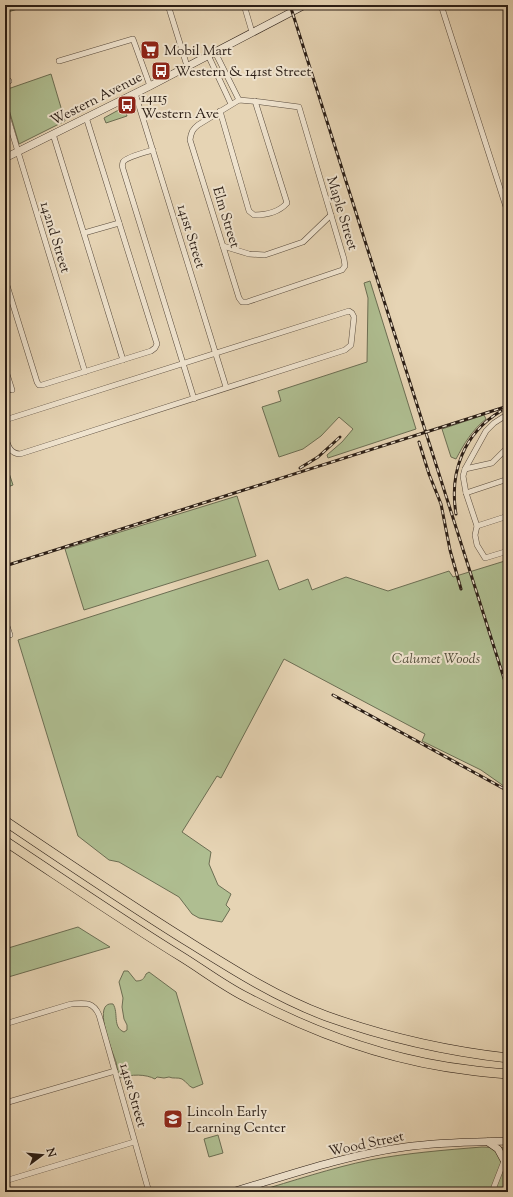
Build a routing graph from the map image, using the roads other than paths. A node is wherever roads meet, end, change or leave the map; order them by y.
1 (168, 5) edge
2 (244, 5) edge
3 (305, 5) edge
4 (441, 5) edge
5 (252, 32) junction
6 (215, 52) junction
7 (208, 55) junction
8 (58, 61) dead end
9 (187, 66) junction
10 (150, 86) junction
11 (135, 93) junction
12 (239, 100) junction
13 (255, 101) junction
14 (231, 104) junction
15 (5, 109) edge
16 (220, 111) junction
17 (86, 117) junction
18 (53, 134) junction
19 (153, 150) junction
20 (17, 152) junction
21 (5, 158) edge
22 (508, 213) edge
23 (331, 215) junction
24 (119, 223) junction
25 (84, 233) junction
26 (223, 246) junction
27 (5, 279) edge
28 (242, 302) joint
29 (216, 354) junction
30 (124, 360) junction
31 (184, 364) junction
32 (5, 368) edge
33 (85, 372) junction
34 (226, 387) junction
35 (12, 390) dead end
36 (194, 398) junction
37 (508, 414) edge
38 (5, 420) edge
39 (5, 436) edge
40 (508, 447) edge
41 (465, 469) junction
42 (508, 479) edge
43 (466, 493) junction
44 (508, 516) edge
45 (477, 526) junction
46 (508, 551) edge
47 (5, 620) edge
48 (10, 635) dead end
49 (5, 821) edge
50 (5, 841) edge
51 (5, 1024) edge
52 (508, 1058) edge
53 (115, 1071) junction
54 (508, 1074) edge
55 (5, 1103) edge
56 (508, 1141) edge
57 (134, 1142) junction
58 (488, 1142) junction
59 (508, 1151) edge
60 (504, 1160) junction
61 (5, 1181) edge
62 (149, 1192) edge
63 (232, 1192) edge
64 (492, 1192) edge

1 - 9 street
2 - 5 street
3 - 5 main road, Western Avenue
4 - 22 street
5 - 6 main road, Western Avenue
6 - 7 main road, Western Avenue
6 - 12 street
7 - 9 main road, Western Avenue
7 - 14 street
8 - 10 street
9 - 10 main road, Western Avenue
10 - 11 main road, Western Avenue
11 - 17 main road, Western Avenue
11 - 19 street, 141st Street
12 - 13 street
12 - 14 street
13 - 16 street
13 - 23 street, Maple Street
14 - 16 street
15 - 20 street, 142nd Street
16 - 26 street, Elm Street
17 - 18 main road, Western Avenue
17 - 24 street
18 - 20 main road, Western Avenue
18 - 25 street
19 - 29 street, 141st Street
19 - 31 street
20 - 21 main road, Western Avenue
20 - 33 street, 142nd Street
23 - 26 street
23 - 28 street, Maple Street
24 - 25 street
24 - 30 street
25 - 30 street
26 - 28 street, Elm Street
27 - 33 street
29 - 31 street
29 - 34 street, 141st Street
29 - 34 street
30 - 33 street
31 - 36 street
31 - 38 street
32 - 35 street
34 - 36 street
36 - 39 street
37 - 41 street
40 - 41 street
41 - 43 street
42 - 43 street
43 - 45 street
44 - 45 street
45 - 46 street
47 - 48 street
49 - 52 highway
50 - 54 highway
51 - 53 street, 141st Street
53 - 55 street
53 - 57 street, 141st Street
56 - 58 main road, Wood Street
57 - 61 street
57 - 62 street, 141st Street
58 - 60 main road
58 - 63 main road, Wood Street
59 - 60 street
60 - 64 street

